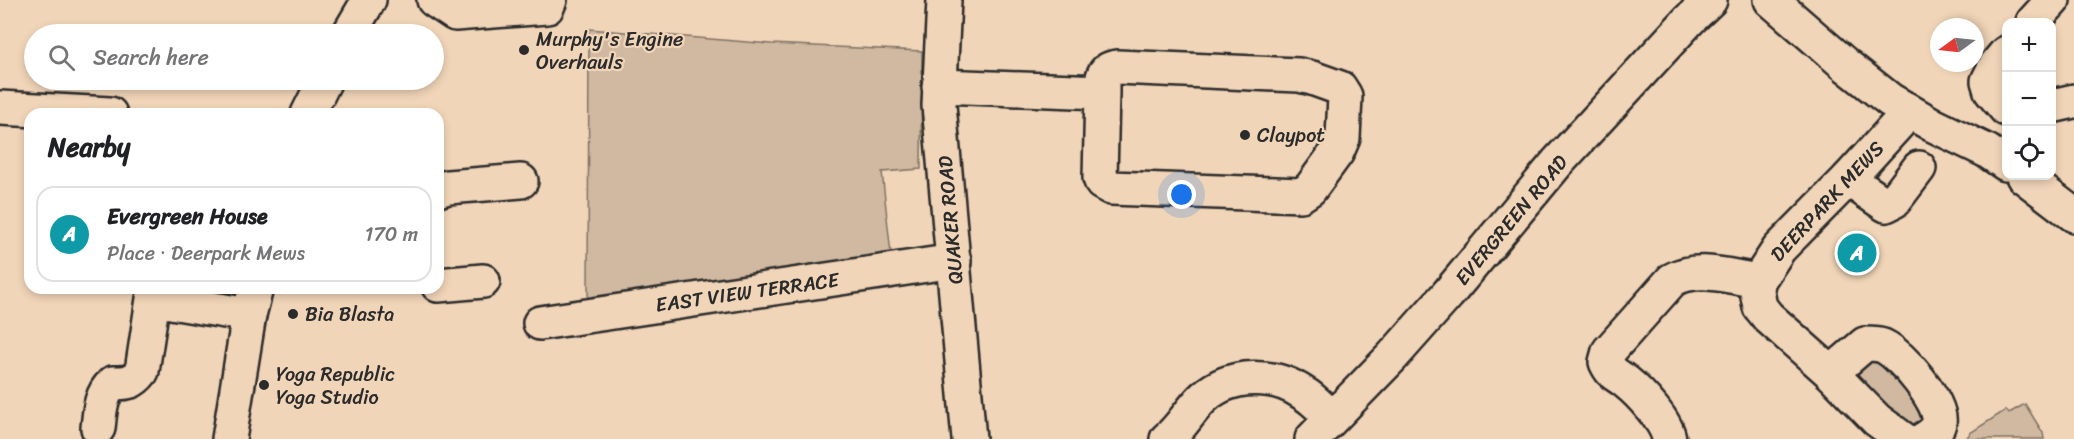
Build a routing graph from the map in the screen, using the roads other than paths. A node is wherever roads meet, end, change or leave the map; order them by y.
1 (369, 0) edge
2 (434, 0) edge
3 (550, 0) edge
4 (944, 0) edge
5 (1710, 0) edge
6 (1771, 0) edge
7 (2053, 0) edge
8 (2037, 18) edge
9 (355, 24) edge
10 (2002, 58) edge
11 (939, 86) junction
12 (320, 90) edge
13 (1102, 92) junction
14 (2074, 101) edge
15 (2002, 104) edge
16 (2056, 105) edge
17 (0, 108) edge
18 (311, 108) edge
19 (24, 109) edge
20 (1906, 109) junction
21 (2002, 157) edge
22 (1919, 168) dead end
23 (1848, 179) junction
24 (2032, 180) edge
25 (521, 181) dead end
26 (444, 188) edge
27 (2074, 215) edge
28 (954, 261) junction
29 (483, 281) dead end
30 (1758, 281) junction
31 (444, 284) edge
32 (253, 302) edge
33 (540, 323) dead end
34 (1831, 373) junction
35 (98, 428) dead end
36 (1322, 428) edge
37 (229, 439) edge
38 (969, 439) edge
39 (1167, 439) edge
40 (1669, 439) edge
41 (1903, 439) edge
42 (1924, 439) edge

1 - 9 street
2 - 3 street
4 - 11 street, QUAKER ROAD
5 - 36 street, EVERGREEN ROAD
6 - 20 street
7 - 8 street
10 - 15 street
11 - 13 street
11 - 28 street, QUAKER ROAD
12 - 18 street
13 - 13 street
14 - 16 street
17 - 19 street
20 - 21 street
20 - 23 street, DEERPARK MEWS
22 - 23 street
23 - 30 street, DEERPARK MEWS
24 - 27 street
25 - 26 street
28 - 33 street, EAST VIEW TERRACE
28 - 38 street, QUAKER ROAD
29 - 31 street
30 - 34 street, DEERPARK MEWS
30 - 40 street
32 - 35 street
32 - 37 street
34 - 41 street, DEERPARK MEWS
34 - 42 street
36 - 39 street

